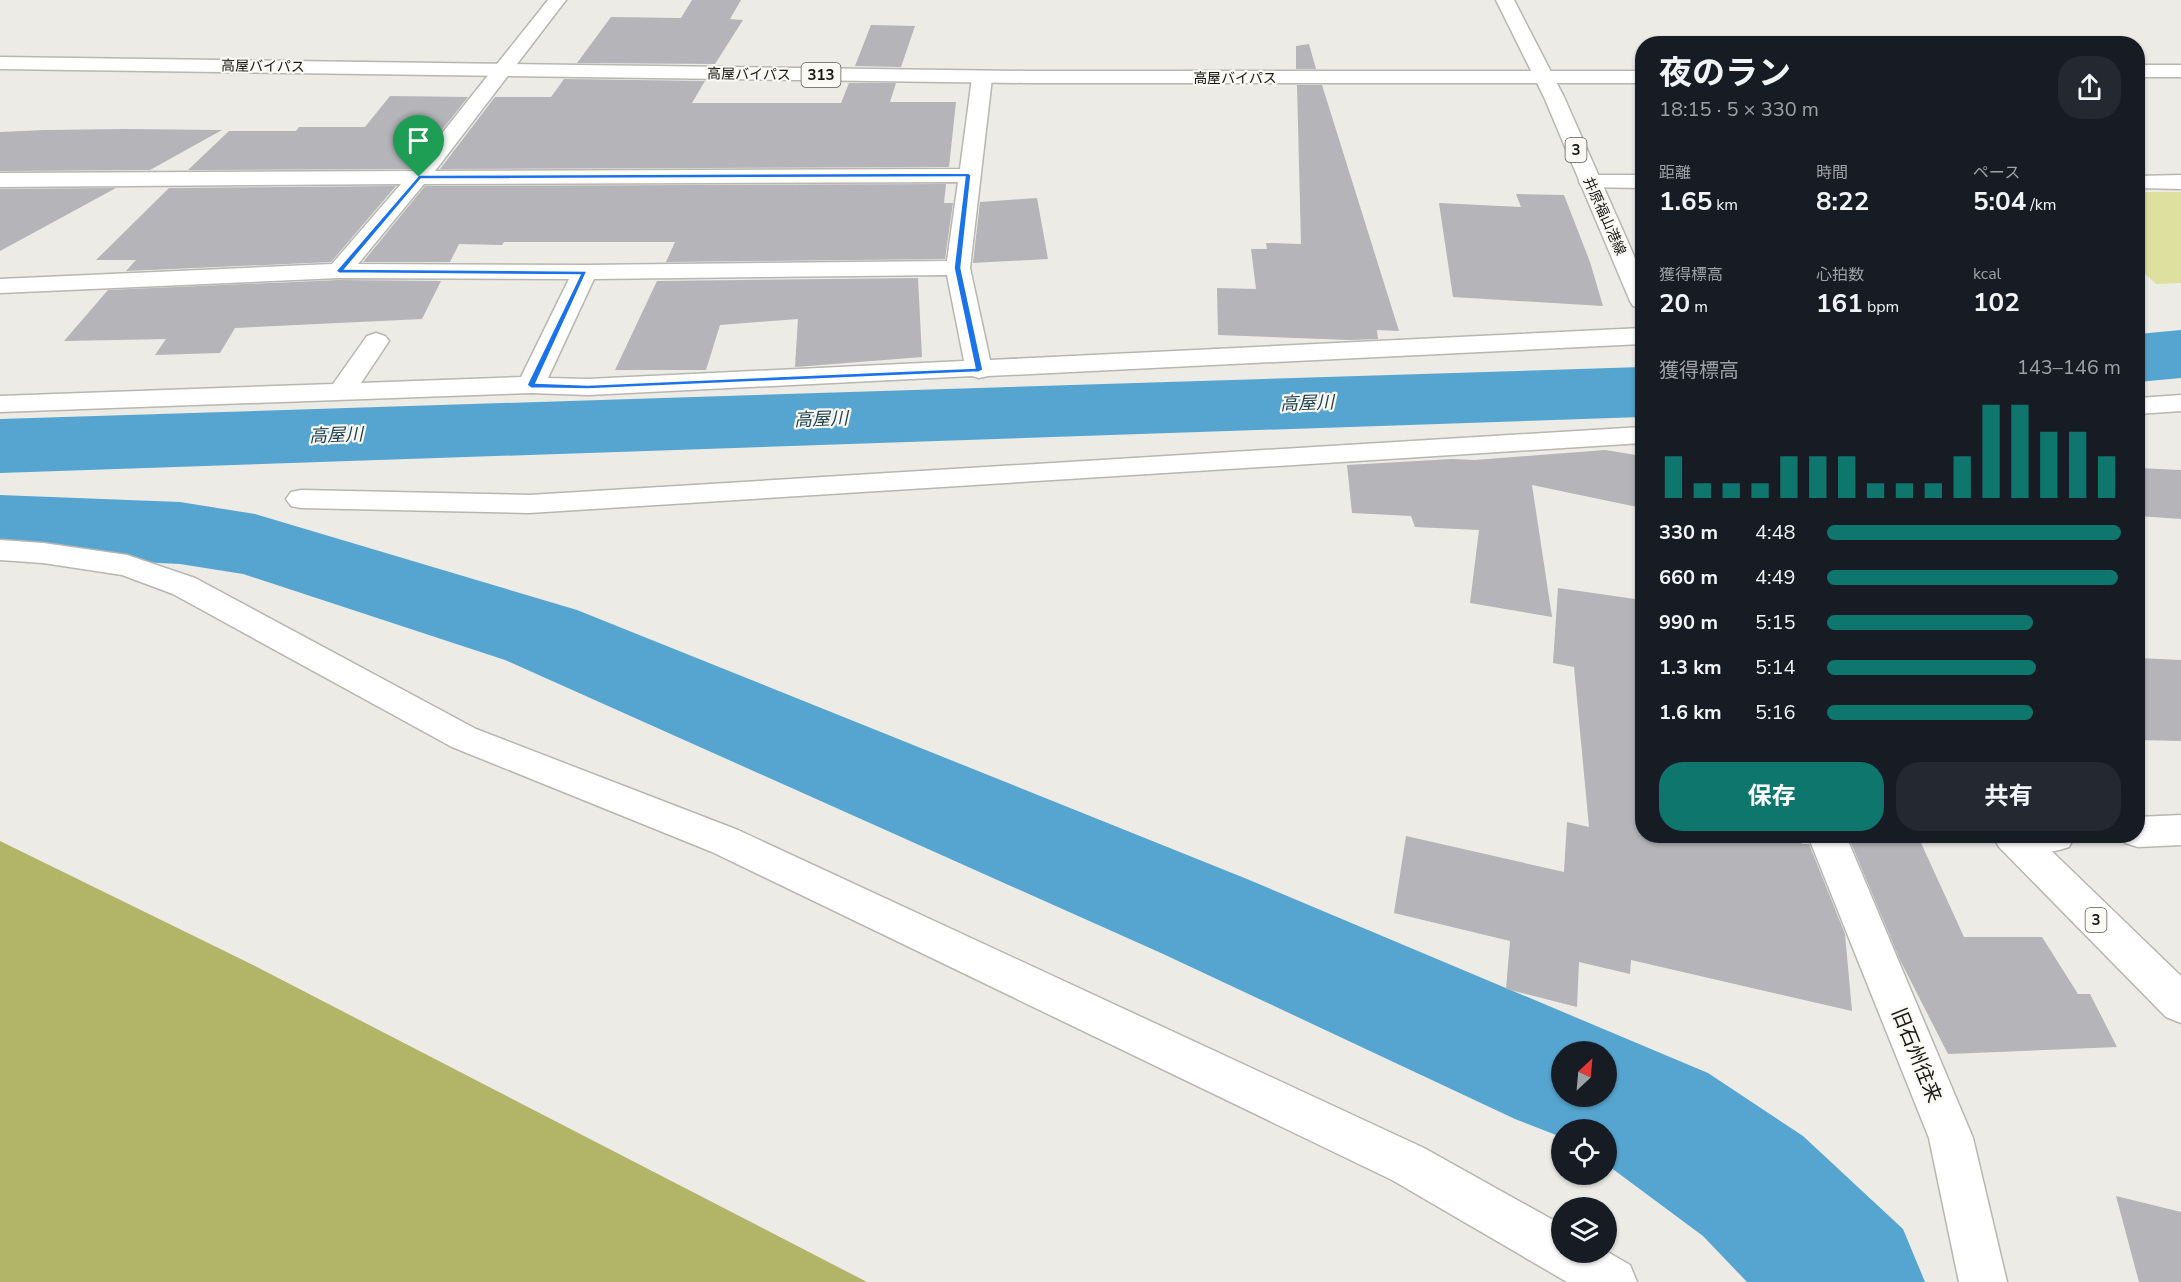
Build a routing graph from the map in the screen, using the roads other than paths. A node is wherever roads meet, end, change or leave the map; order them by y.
1 (557, 0) edge
2 (1505, 0) edge
3 (0, 63) edge
4 (504, 69) junction
5 (2145, 71) edge
6 (2181, 71) edge
7 (1545, 77) junction
8 (1635, 77) edge
9 (981, 78) junction
10 (968, 175) junction
11 (419, 177) junction
12 (0, 180) edge
13 (1590, 182) junction
14 (1635, 182) edge
15 (2145, 182) edge
16 (2181, 182) edge
17 (958, 268) junction
18 (339, 271) junction
19 (585, 272) junction
20 (0, 286) edge
21 (1635, 286) edge
22 (1635, 336) edge
23 (376, 341) dead end
24 (979, 370) junction
25 (531, 385) junction
26 (342, 392) junction
27 (0, 404) edge
28 (2181, 404) edge
29 (2145, 406) edge
30 (1635, 435) edge
31 (301, 499) dead end
32 (0, 550) edge
33 (2181, 830) edge
34 (2145, 832) edge
35 (1830, 843) edge
36 (2020, 843) edge
37 (2181, 1004) edge
38 (1551, 1246) edge
39 (1581, 1263) edge
40 (1613, 1282) edge
41 (1983, 1282) edge

1 - 4 main road
2 - 7 main road, 井原福山港線 / 3
3 - 4 main road, 高屋バイパス / 313
4 - 9 main road, 高屋バイパス / 313
4 - 11 main road
5 - 6 main road
7 - 8 main road, 高屋バイパス / 313
7 - 9 main road, 高屋バイパス / 313
7 - 13 main road, 井原福山港線 / 3
9 - 10 main road
10 - 11 main road
10 - 17 main road
11 - 12 main road
11 - 18 main road
13 - 14 main road
13 - 21 main road, 井原福山港線 / 3
15 - 16 main road
17 - 19 main road
17 - 24 main road
18 - 19 main road
18 - 20 main road
19 - 25 main road
22 - 24 main road
23 - 26 main road
24 - 25 main road
25 - 26 main road
26 - 27 main road
28 - 29 main road
30 - 31 main road
32 - 38 main road
33 - 34 main road
35 - 41 main road, 旧石州往来
36 - 37 main road, 3
39 - 40 main road

